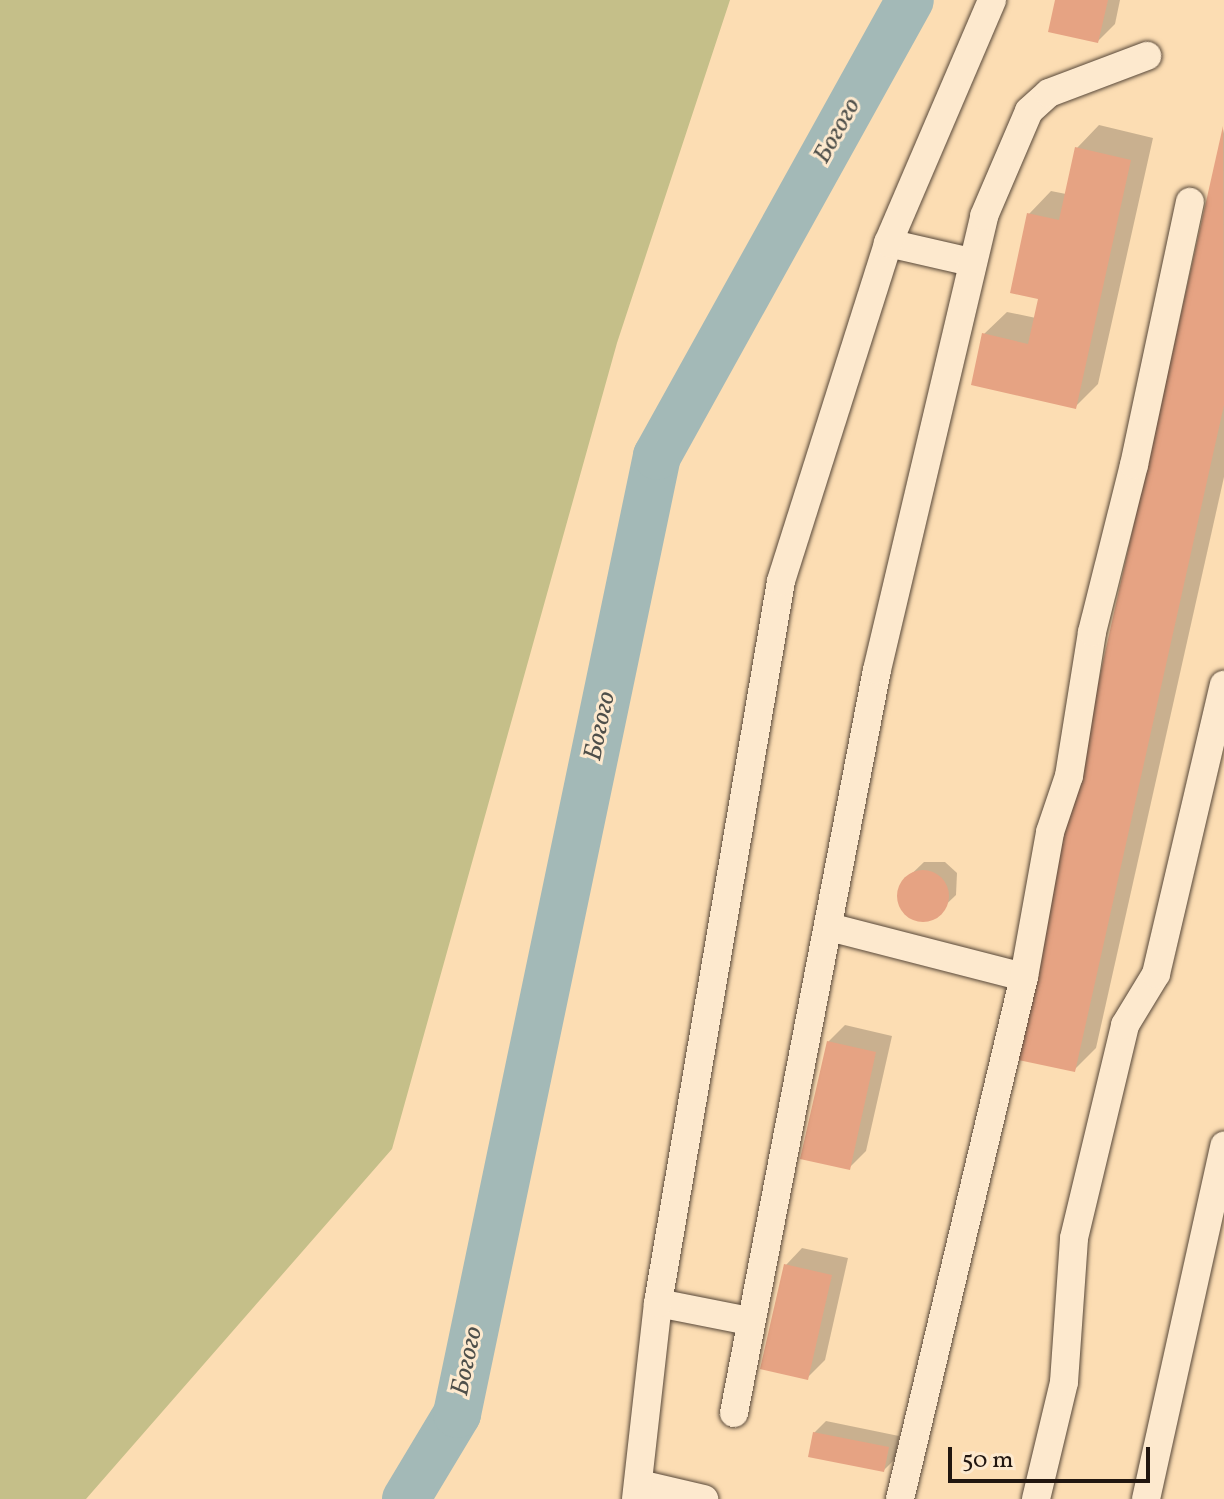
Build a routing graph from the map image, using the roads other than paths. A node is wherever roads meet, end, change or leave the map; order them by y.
1 (992, 0) edge
2 (1147, 56) dead end
3 (1190, 202) dead end
4 (888, 243) junction
5 (971, 262) junction
6 (1224, 685) edge
7 (829, 927) junction
8 (1024, 977) junction
9 (1224, 1146) edge
10 (658, 1303) junction
11 (749, 1321) junction
12 (734, 1413) dead end
13 (638, 1492) edge
14 (704, 1499) edge
15 (900, 1499) edge
16 (1036, 1499) edge
17 (1146, 1499) edge

1 - 4 street
2 - 5 street
3 - 8 street
4 - 5 street
4 - 10 street
5 - 7 street
6 - 16 street
7 - 8 street
7 - 11 street
8 - 15 street
9 - 17 street
10 - 11 street
10 - 13 street
11 - 12 street
13 - 14 street

